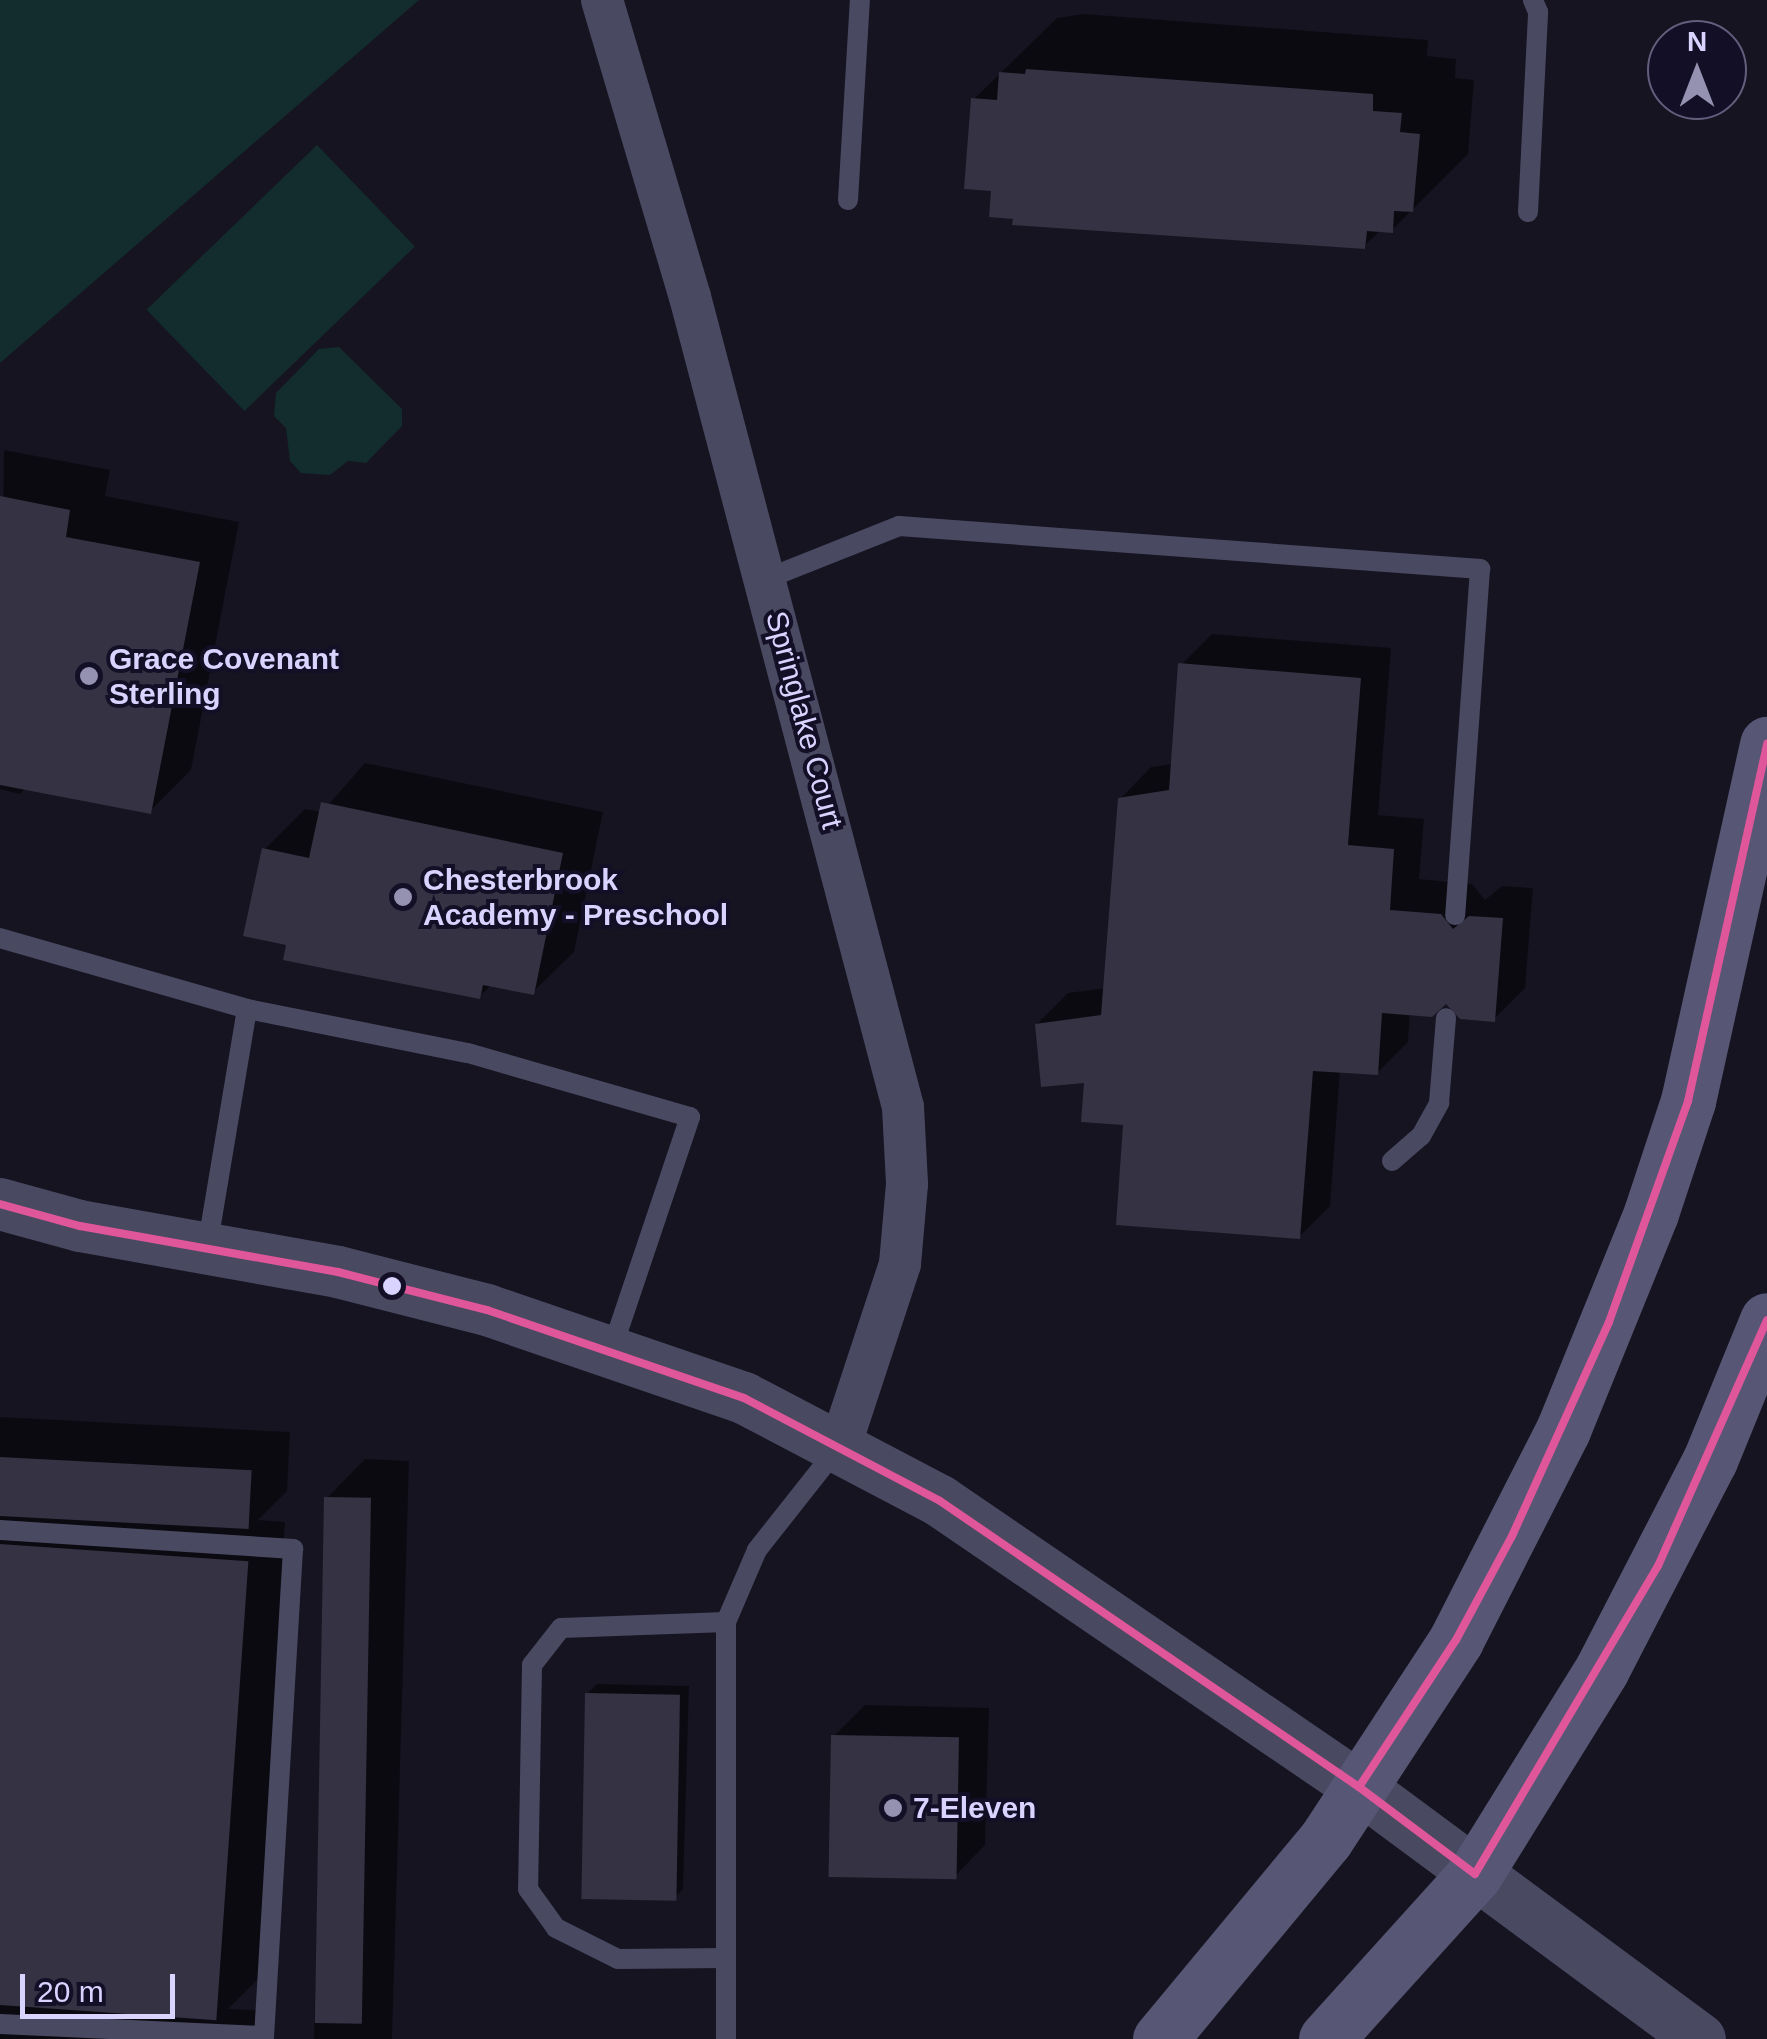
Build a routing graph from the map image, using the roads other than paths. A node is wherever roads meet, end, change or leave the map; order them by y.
1 (602, 0) edge
2 (860, 0) edge
3 (1533, 0) edge
4 (848, 200) dead end
5 (1528, 212) dead end
6 (766, 579) junction
7 (1767, 744) edge
8 (1455, 915) dead end
9 (0, 938) edge
10 (247, 1009) junction
11 (1446, 1018) dead end
12 (1392, 1161) dead end
13 (0, 1204) edge
14 (207, 1249) junction
15 (1767, 1320) edge
16 (612, 1349) junction
17 (840, 1446) junction
18 (0, 1530) edge
19 (726, 1622) junction
20 (1359, 1787) junction
21 (1474, 1874) junction
22 (726, 1958) junction
23 (0, 2024) edge
24 (726, 2039) edge
25 (1160, 2039) edge
26 (1326, 2039) edge
27 (1700, 2039) edge

1 - 6 street, Springlake Court
2 - 4 lane
3 - 5 lane
6 - 8 lane
6 - 17 street, Springlake Court
7 - 20 main road
9 - 10 lane
10 - 14 lane
10 - 16 lane
11 - 12 lane
13 - 14 street
14 - 16 street
15 - 21 main road
16 - 17 street
17 - 19 lane
17 - 20 street
18 - 23 lane
19 - 22 lane
19 - 22 lane
20 - 21 street
20 - 25 main road
21 - 26 main road
21 - 27 street
22 - 24 lane

